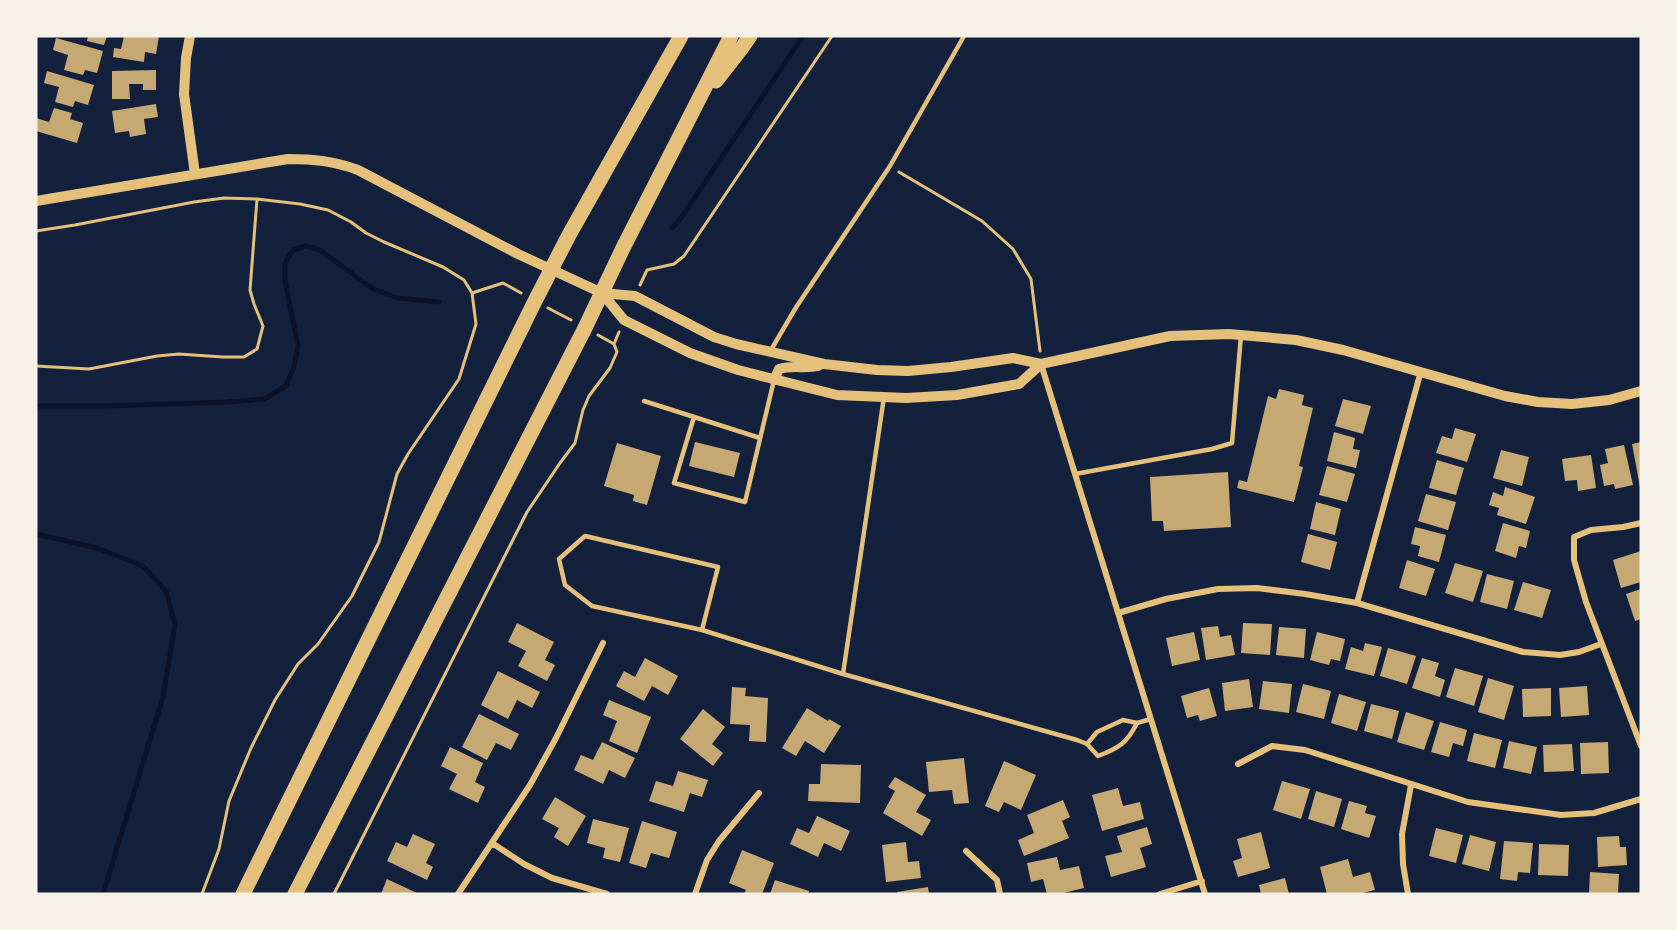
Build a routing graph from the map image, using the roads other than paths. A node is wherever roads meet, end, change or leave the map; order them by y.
1 (190, 36) edge
2 (681, 36) edge
3 (731, 36) edge
4 (750, 36) edge
5 (964, 36) edge
6 (697, 104) junction
7 (195, 174) junction
8 (36, 201) edge
9 (551, 269) junction
10 (602, 293) junction
11 (1241, 335) junction
12 (770, 352) junction
13 (824, 364) junction
14 (1041, 364) junction
15 (1420, 371) junction
16 (774, 380) junction
17 (1641, 391) edge
18 (884, 397) junction
19 (644, 401) dead end
20 (694, 417) junction
21 (760, 438) junction
22 (1075, 474) junction
23 (1641, 523) edge
24 (1357, 603) junction
25 (1118, 613) junction
26 (702, 630) junction
27 (603, 643) dead end
28 (1602, 644) junction
29 (843, 674) junction
30 (1151, 719) junction
31 (1137, 723) junction
32 (1087, 744) junction
33 (1641, 746) edge
34 (1238, 764) dead end
35 (1411, 785) junction
36 (759, 793) dead end
37 (1641, 799) edge
38 (492, 843) junction
39 (966, 850) dead end
40 (1202, 881) junction
41 (243, 894) edge
42 (295, 894) edge
43 (458, 894) edge
44 (608, 894) edge
45 (695, 894) edge
46 (1000, 894) edge
47 (1160, 894) edge
48 (1205, 894) edge
49 (1408, 894) edge

1 - 7 street
2 - 9 highway
3 - 6 highway
4 - 6 highway
5 - 12 lane
6 - 10 highway
7 - 8 street
7 - 9 street
9 - 10 street
9 - 41 highway
10 - 12 street
10 - 16 street
10 - 42 highway
11 - 14 street
11 - 15 street
11 - 22 lane
12 - 13 street
13 - 14 street
13 - 16 street
14 - 18 street
14 - 22 street
15 - 17 street
15 - 24 street
16 - 18 street
16 - 21 lane
18 - 29 lane
19 - 20 lane
20 - 21 lane
20 - 21 lane
22 - 25 street
23 - 28 street
24 - 25 street
24 - 28 street
25 - 30 street
26 - 26 lane
26 - 29 lane
27 - 38 street
28 - 33 street
29 - 32 lane
30 - 31 lane
30 - 40 street
31 - 32 lane
31 - 32 lane
34 - 35 street
35 - 37 street
35 - 49 street
36 - 45 street
38 - 43 street
38 - 44 street
39 - 46 street
40 - 47 street
40 - 48 street

